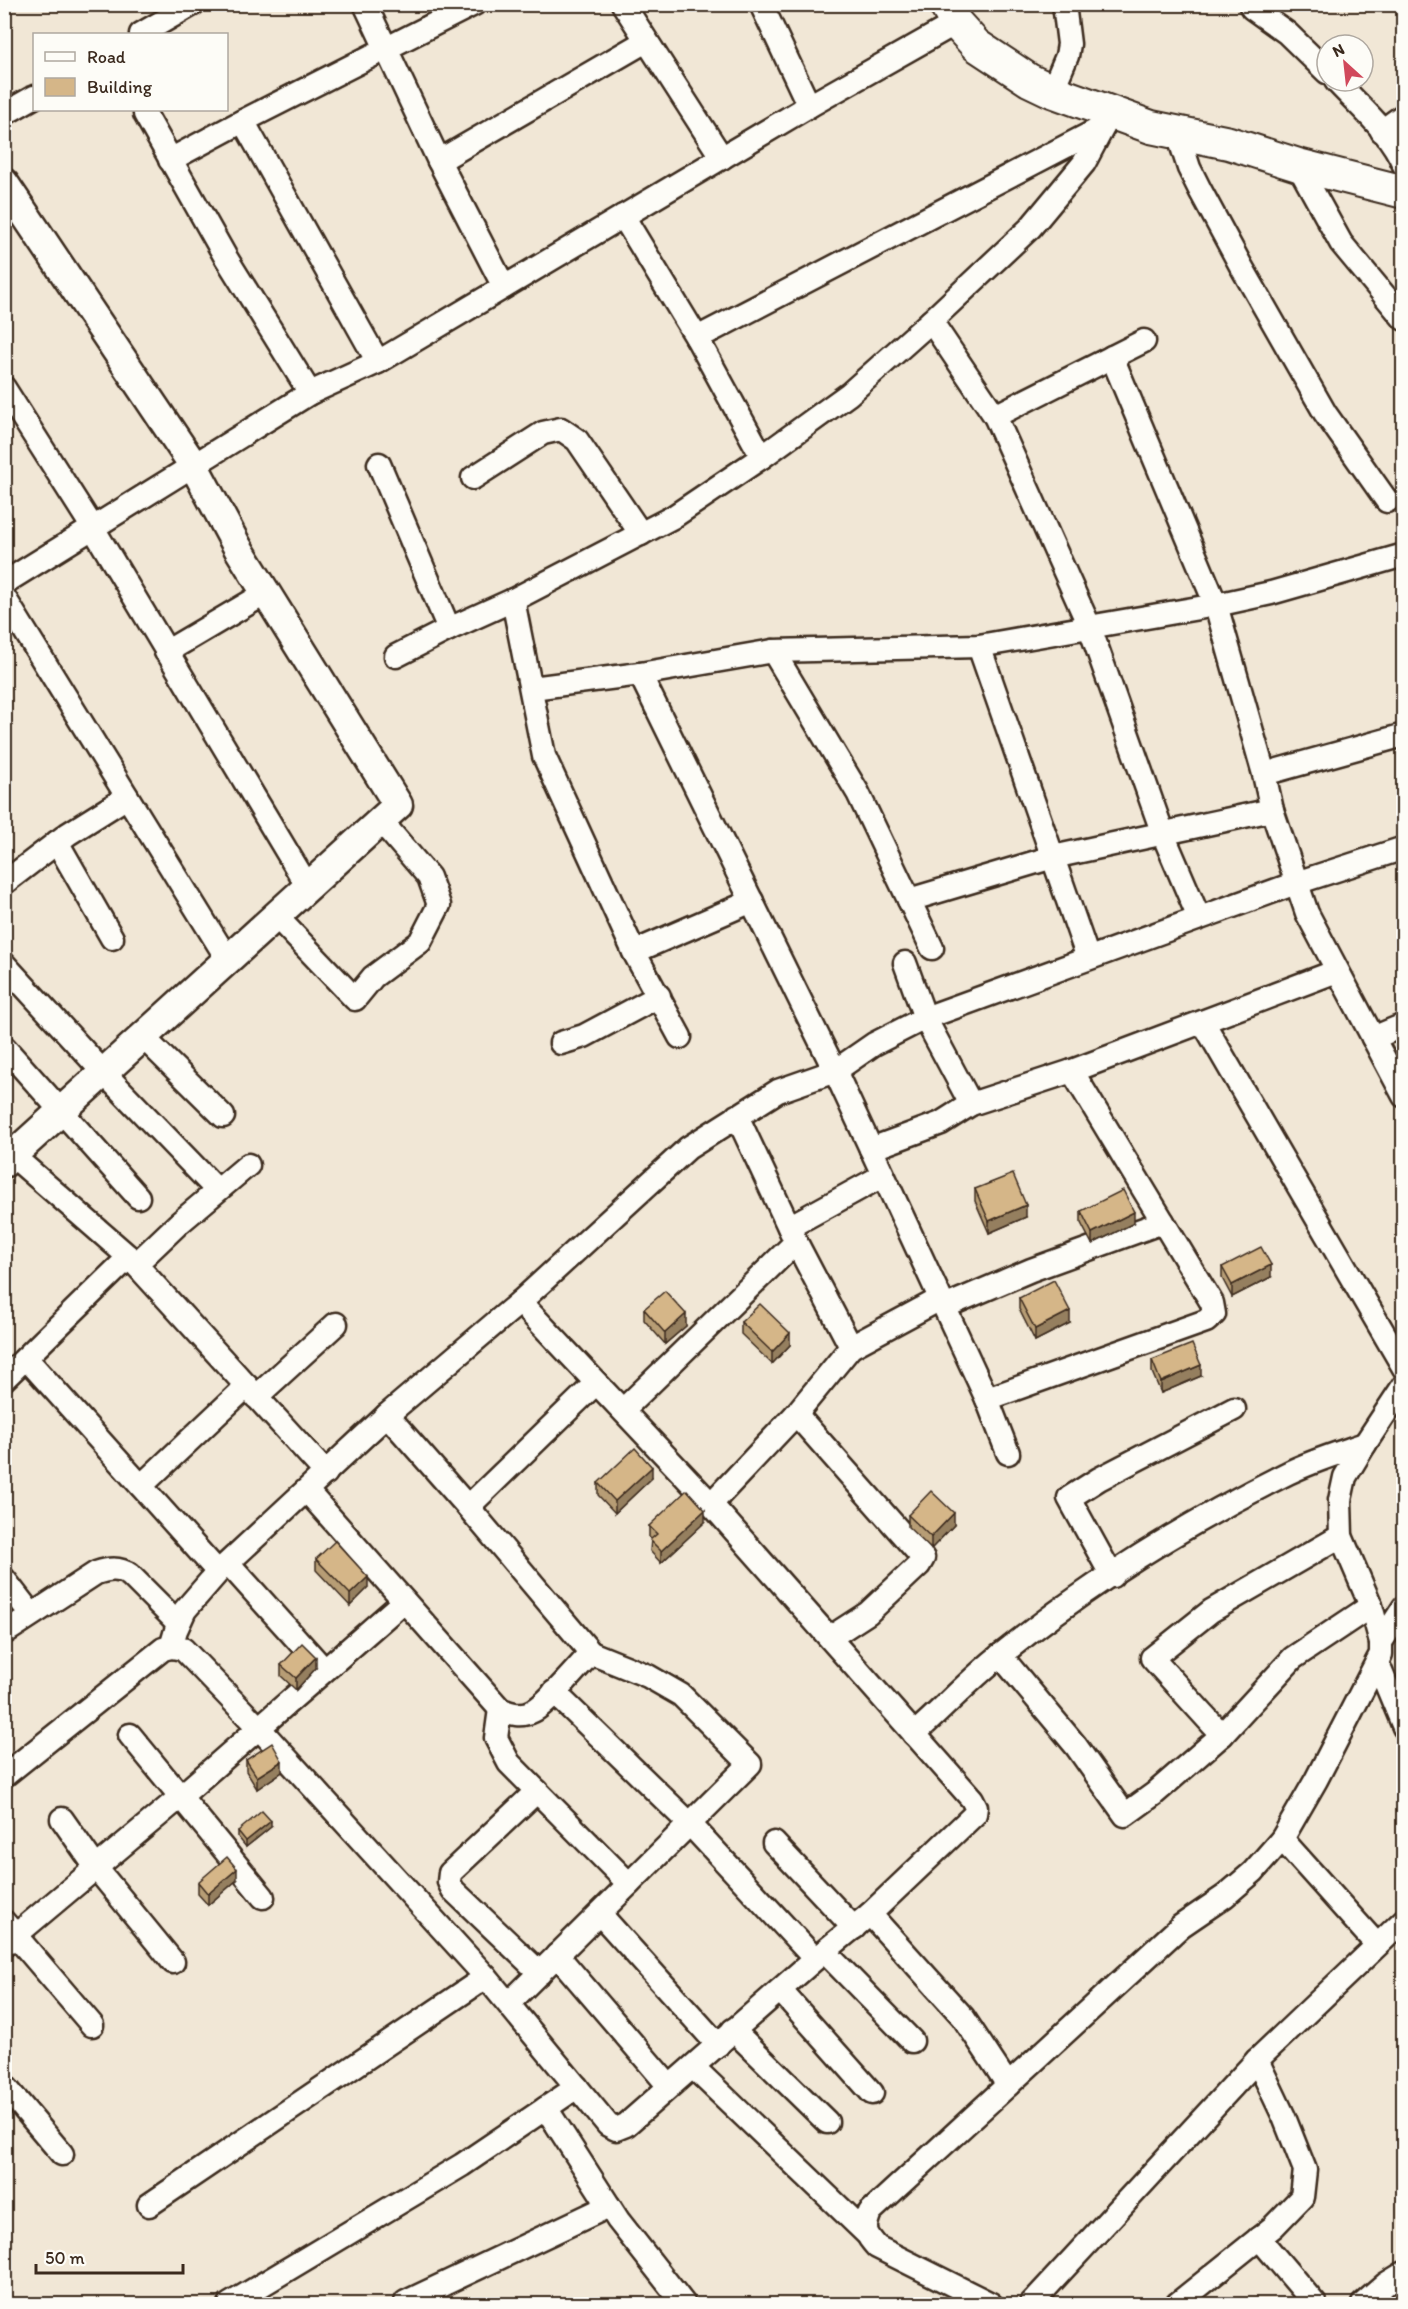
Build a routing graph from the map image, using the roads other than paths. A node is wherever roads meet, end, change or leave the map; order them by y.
1 (193, 4) edge
2 (365, 4) edge
3 (474, 4) edge
4 (623, 4) edge
5 (761, 4) edge
6 (1064, 4) edge
7 (1250, 4) edge
8 (951, 14) edge
9 (143, 33) edge
10 (646, 41) junction
11 (386, 49) junction
12 (1315, 60) edge
13 (1052, 91) junction
14 (1347, 93) edge
15 (33, 98) edge
16 (809, 106) junction
17 (4, 114) edge
18 (144, 114) dead end
19 (1404, 115) edge
20 (1107, 120) junction
21 (243, 121) junction
22 (1382, 131) junction
23 (1178, 134) junction
24 (722, 158) junction
25 (170, 160) junction
26 (439, 160) junction
27 (1298, 165) junction
28 (1404, 165) edge
29 (4, 183) edge
30 (1404, 192) edge
31 (623, 216) junction
32 (504, 287) junction
33 (1404, 319) edge
34 (932, 321) junction
35 (696, 338) junction
36 (1144, 341) dead end
37 (1112, 357) junction
38 (378, 362) junction
39 (4, 388) edge
40 (310, 393) junction
41 (995, 416) junction
42 (762, 457) junction
43 (379, 464) dead end
44 (194, 466) junction
45 (473, 478) dead end
46 (1387, 501) dead end
47 (93, 528) junction
48 (641, 534) junction
49 (1404, 555) edge
50 (4, 583) edge
51 (266, 593) junction
52 (4, 597) edge
53 (513, 600) junction
54 (1216, 605) junction
55 (1090, 628) junction
56 (449, 629) junction
57 (980, 646) junction
58 (773, 651) junction
59 (166, 652) junction
60 (396, 656) dead end
61 (640, 674) junction
62 (532, 688) junction
63 (1404, 735) edge
64 (1264, 774) junction
65 (127, 797) junction
66 (1272, 810) junction
67 (381, 820) junction
68 (1163, 834) junction
69 (57, 842) junction
70 (1404, 848) edge
71 (1053, 857) junction
72 (4, 883) edge
73 (1296, 883) junction
74 (308, 887) junction
75 (909, 900) junction
76 (752, 901) junction
77 (276, 916) junction
78 (1199, 918) junction
79 (112, 938) dead end
80 (932, 948) dead end
81 (634, 952) junction
82 (1088, 958) junction
83 (228, 960) junction
84 (905, 963) dead end
85 (4, 964) edge
86 (1337, 971) junction
87 (659, 996) junction
88 (926, 1017) junction
89 (1203, 1022) junction
90 (1404, 1024) edge
91 (143, 1037) junction
92 (680, 1037) dead end
93 (1373, 1038) junction
94 (561, 1043) dead end
95 (4, 1047) edge
96 (835, 1071) junction
97 (1072, 1071) junction
98 (104, 1072) junction
99 (1404, 1096) edge
100 (971, 1104) junction
101 (61, 1112) junction
102 (223, 1116) dead end
103 (737, 1116) junction
104 (871, 1149) junction
105 (9, 1159) edge
106 (248, 1164) dead end
107 (882, 1176) junction
108 (217, 1190) junction
109 (138, 1197) dead end
110 (1163, 1222) junction
111 (793, 1234) junction
112 (132, 1260) junction
113 (520, 1302) junction
114 (942, 1303) junction
115 (336, 1324) dead end
116 (851, 1347) junction
117 (26, 1358) junction
118 (1404, 1368) edge
119 (4, 1379) edge
120 (596, 1383) junction
121 (1404, 1385) edge
122 (252, 1391) junction
123 (987, 1399) junction
124 (1234, 1409) dead end
125 (623, 1410) junction
126 (796, 1414) junction
127 (387, 1415) junction
128 (1365, 1444) junction
129 (1008, 1453) dead end
130 (326, 1473) junction
131 (141, 1486) junction
132 (307, 1491) junction
133 (711, 1504) junction
134 (468, 1507) junction
135 (1341, 1536) junction
136 (224, 1568) junction
137 (1112, 1575) junction
138 (4, 1580) edge
139 (404, 1601) junction
140 (1371, 1606) junction
141 (1404, 1607) edge
142 (31, 1614) junction
143 (178, 1623) junction
144 (4, 1633) edge
145 (831, 1637) junction
146 (171, 1647) junction
147 (1379, 1652) junction
148 (591, 1653) junction
149 (999, 1655) junction
150 (326, 1671) junction
151 (554, 1692) junction
152 (1399, 1697) edge
153 (500, 1709) junction
154 (1404, 1727) edge
155 (259, 1728) junction
156 (914, 1734) junction
157 (129, 1735) dead end
158 (1222, 1735) junction
159 (4, 1776) edge
160 (537, 1791) junction
161 (180, 1798) junction
162 (62, 1819) dead end
163 (690, 1824) junction
164 (1282, 1839) junction
165 (774, 1843) dead end
166 (97, 1869) junction
167 (629, 1884) junction
168 (263, 1898) dead end
169 (600, 1914) junction
170 (1404, 1920) edge
171 (862, 1921) junction
172 (8, 1934) edge
173 (1377, 1945) junction
174 (557, 1955) junction
175 (820, 1956) junction
176 (173, 1962) dead end
177 (540, 1973) junction
178 (486, 1977) junction
179 (780, 1990) junction
180 (509, 2003) junction
181 (92, 2025) dead end
182 (725, 2038) junction
183 (912, 2041) dead end
184 (1257, 2060) junction
185 (693, 2067) junction
186 (4, 2085) edge
187 (1008, 2085) junction
188 (669, 2086) junction
189 (577, 2087) junction
190 (872, 2093) dead end
191 (546, 2108) junction
192 (827, 2122) dead end
193 (62, 2154) dead end
194 (149, 2205) dead end
195 (609, 2206) junction
196 (866, 2234) junction
197 (1259, 2238) junction
198 (1404, 2273) edge
199 (406, 2302) dead end
200 (230, 2304) edge
201 (684, 2304) edge
202 (991, 2304) edge
203 (1031, 2304) edge
204 (1177, 2304) edge
205 (1316, 2304) edge
206 (1363, 2304) edge

1 - 9 street
2 - 11 street
3 - 11 street
4 - 10 street
5 - 16 street
6 - 13 street
7 - 12 street
8 - 13 main road
8 - 16 street
10 - 24 street
10 - 26 street
11 - 21 street
11 - 26 street
13 - 20 main road
14 - 22 street
15 - 17 street
16 - 24 street
18 - 25 street
19 - 22 street
20 - 23 main road
20 - 34 street
20 - 35 street
21 - 25 street
21 - 38 street
22 - 28 street
23 - 27 main road
23 - 46 street
24 - 31 street
25 - 40 street
26 - 32 street
27 - 30 main road
27 - 33 street
29 - 44 street
31 - 32 street
31 - 35 street
32 - 38 street
34 - 41 street
34 - 42 street
35 - 42 street
36 - 37 street
37 - 41 street
37 - 54 street
38 - 40 street
39 - 47 street
40 - 44 street
41 - 55 street
42 - 48 street
43 - 56 street
44 - 47 street
44 - 51 street
45 - 48 street
47 - 50 street
47 - 59 street
48 - 53 street
49 - 54 street
51 - 59 street
51 - 67 street
52 - 65 street
53 - 56 street
53 - 62 street
54 - 55 street
54 - 64 street
55 - 57 street
55 - 68 street
56 - 60 street
57 - 58 street
57 - 71 street
58 - 61 street
58 - 75 street
59 - 74 street
61 - 62 street
61 - 76 street
62 - 81 street
63 - 64 street
64 - 66 street
65 - 69 street
65 - 83 street
66 - 68 street
66 - 73 street
67 - 74 street
67 - 77 street
68 - 71 street
68 - 78 street
69 - 72 street
69 - 79 street
70 - 73 street
71 - 75 street
71 - 82 street
73 - 78 street
73 - 86 street
74 - 77 street
75 - 80 street
76 - 81 street
76 - 96 street
77 - 83 street
78 - 82 street
81 - 87 street
82 - 88 street
83 - 91 street
84 - 88 street
85 - 98 street
86 - 89 street
86 - 93 street
87 - 92 street
87 - 94 street
88 - 96 street
88 - 100 street
89 - 97 street
89 - 118 street
90 - 93 street
91 - 98 street
91 - 102 street
93 - 99 street
95 - 101 street
96 - 103 street
96 - 104 street
97 - 100 street
97 - 110 street
98 - 101 street
98 - 108 street
100 - 104 street
101 - 105 street
101 - 109 street
103 - 111 street
103 - 113 street
104 - 107 street
105 - 112 street
106 - 108 street
107 - 111 street
107 - 114 street
108 - 112 street
110 - 114 street
110 - 123 street
111 - 116 street
111 - 125 street
112 - 117 street
112 - 122 street
113 - 120 street
113 - 127 street
114 - 116 street
114 - 123 street
115 - 122 street
116 - 126 street
117 - 119 street
117 - 131 street
120 - 125 street
120 - 134 street
121 - 128 street
122 - 130 street
122 - 131 street
123 - 129 street
124 - 137 street
125 - 133 street
126 - 133 street
126 - 145 street
127 - 130 street
127 - 134 street
128 - 135 street
128 - 137 street
130 - 132 street
131 - 136 street
132 - 136 street
132 - 139 street
133 - 145 street
134 - 148 street
135 - 140 street
135 - 158 street
136 - 143 street
136 - 150 street
137 - 149 street
138 - 142 street
139 - 150 street
139 - 153 street
140 - 147 street
140 - 158 street
141 - 147 street
142 - 143 street
142 - 144 street
143 - 146 street
145 - 156 street
146 - 155 street
146 - 159 street
147 - 152 street
147 - 164 street
148 - 151 street
148 - 163 street
149 - 156 street
149 - 158 street
150 - 155 street
151 - 153 street
151 - 163 street
152 - 154 street
153 - 160 street
155 - 161 street
155 - 178 street
156 - 171 street
157 - 161 street
160 - 167 street
160 - 177 street
161 - 166 street
161 - 168 street
162 - 166 street
163 - 167 street
163 - 175 street
164 - 173 street
164 - 187 street
165 - 171 street
166 - 172 street
166 - 176 street
167 - 169 street
169 - 174 street
169 - 182 street
170 - 173 street
171 - 175 street
171 - 187 street
172 - 181 street
173 - 184 street
174 - 177 street
174 - 188 street
175 - 179 street
175 - 183 street
177 - 180 street
178 - 180 street
178 - 194 street
179 - 182 street
179 - 190 street
180 - 189 street
182 - 185 street
182 - 192 street
184 - 197 street
184 - 203 street
185 - 188 street
185 - 196 street
186 - 193 street
187 - 196 street
188 - 189 street
189 - 191 street
191 - 195 street
191 - 200 street
195 - 199 street
195 - 201 street
196 - 202 street
197 - 204 street
197 - 205 street
198 - 206 street

